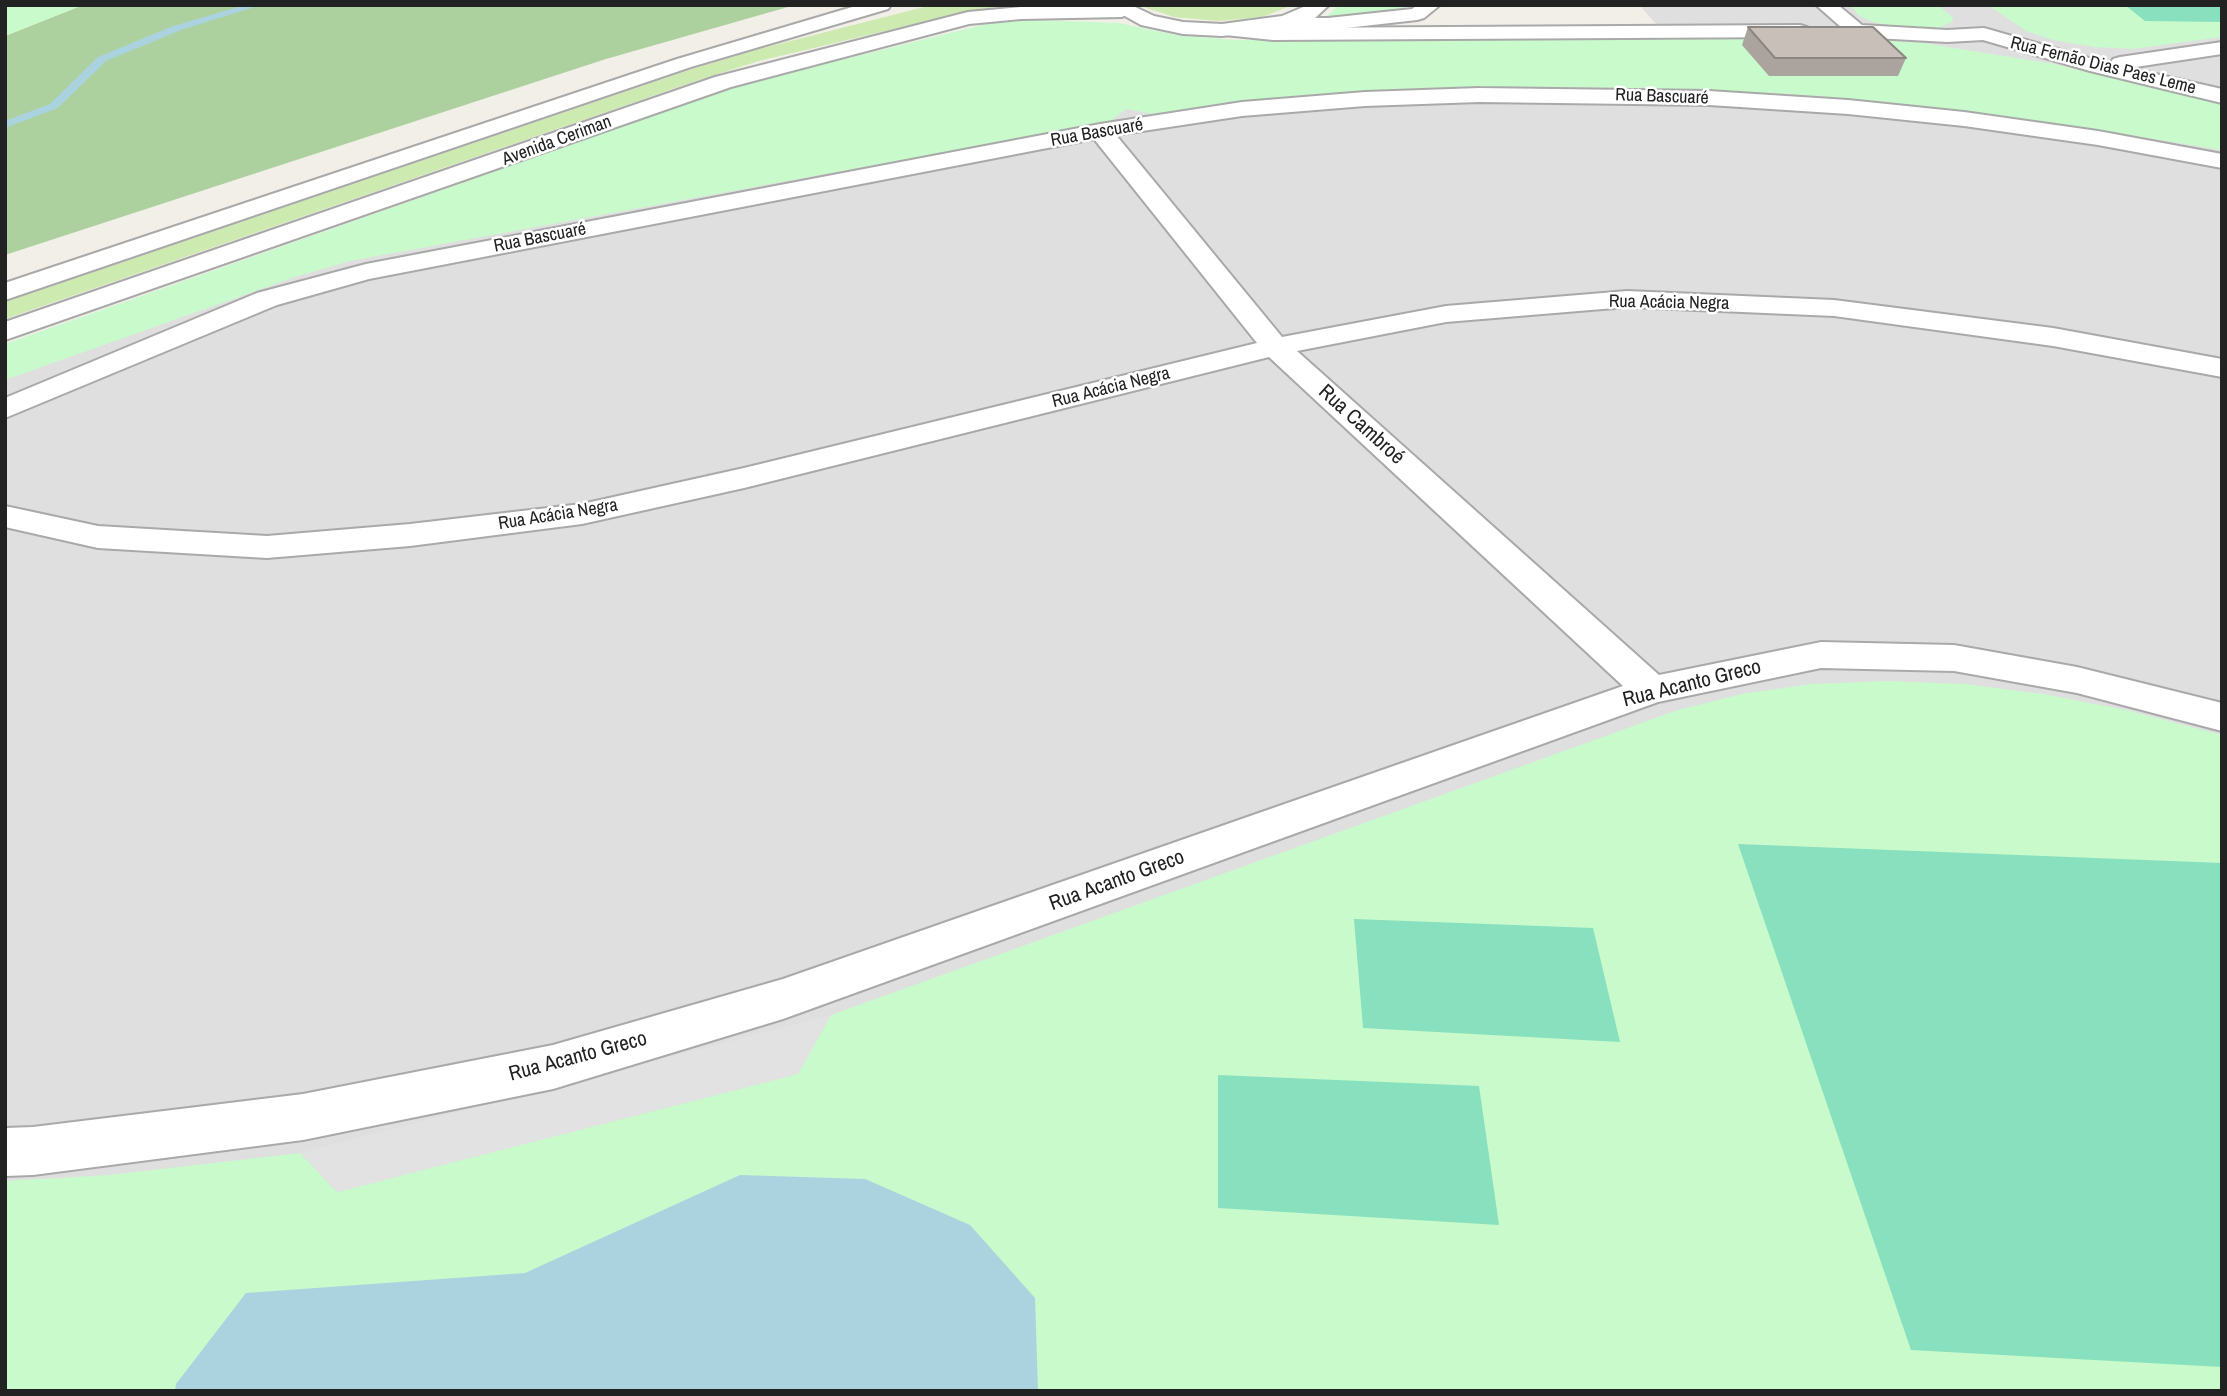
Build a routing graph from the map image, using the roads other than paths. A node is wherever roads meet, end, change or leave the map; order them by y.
1 (881, 5) edge
2 (1320, 5) edge
3 (1430, 5) edge
4 (1826, 5) edge
5 (1119, 8) edge
6 (1958, 12) dead end
7 (1286, 22) junction
8 (1222, 30) junction
9 (1857, 31) junction
10 (1984, 34) junction
11 (2222, 48) edge
12 (2097, 67) junction
13 (2222, 96) edge
14 (1100, 131) junction
15 (2222, 161) edge
16 (5, 292) edge
17 (5, 332) edge
18 (1275, 347) junction
19 (2222, 368) edge
20 (5, 409) edge
21 (5, 516) edge
22 (1652, 690) junction
23 (2222, 717) edge
24 (5, 1152) edge

1 - 16 street, Avenida Ceriman
2 - 7 street
3 - 7 street
4 - 9 street
5 - 8 street
5 - 17 street, Avenida Ceriman
6 - 10 street
7 - 8 street
8 - 9 street
9 - 10 street
10 - 12 street, Rua Fernão Dias Paes Leme
11 - 12 street
12 - 13 street, Rua Fernão Dias Paes Leme
14 - 15 street, Rua Bascuaré
14 - 18 street, Rua Cambroé
14 - 20 street, Rua Bascuaré
18 - 19 street, Rua Acácia Negra
18 - 21 street, Rua Acácia Negra
18 - 22 street, Rua Cambroé
22 - 23 street, Rua Acanto Greco
22 - 24 street, Rua Acanto Greco

